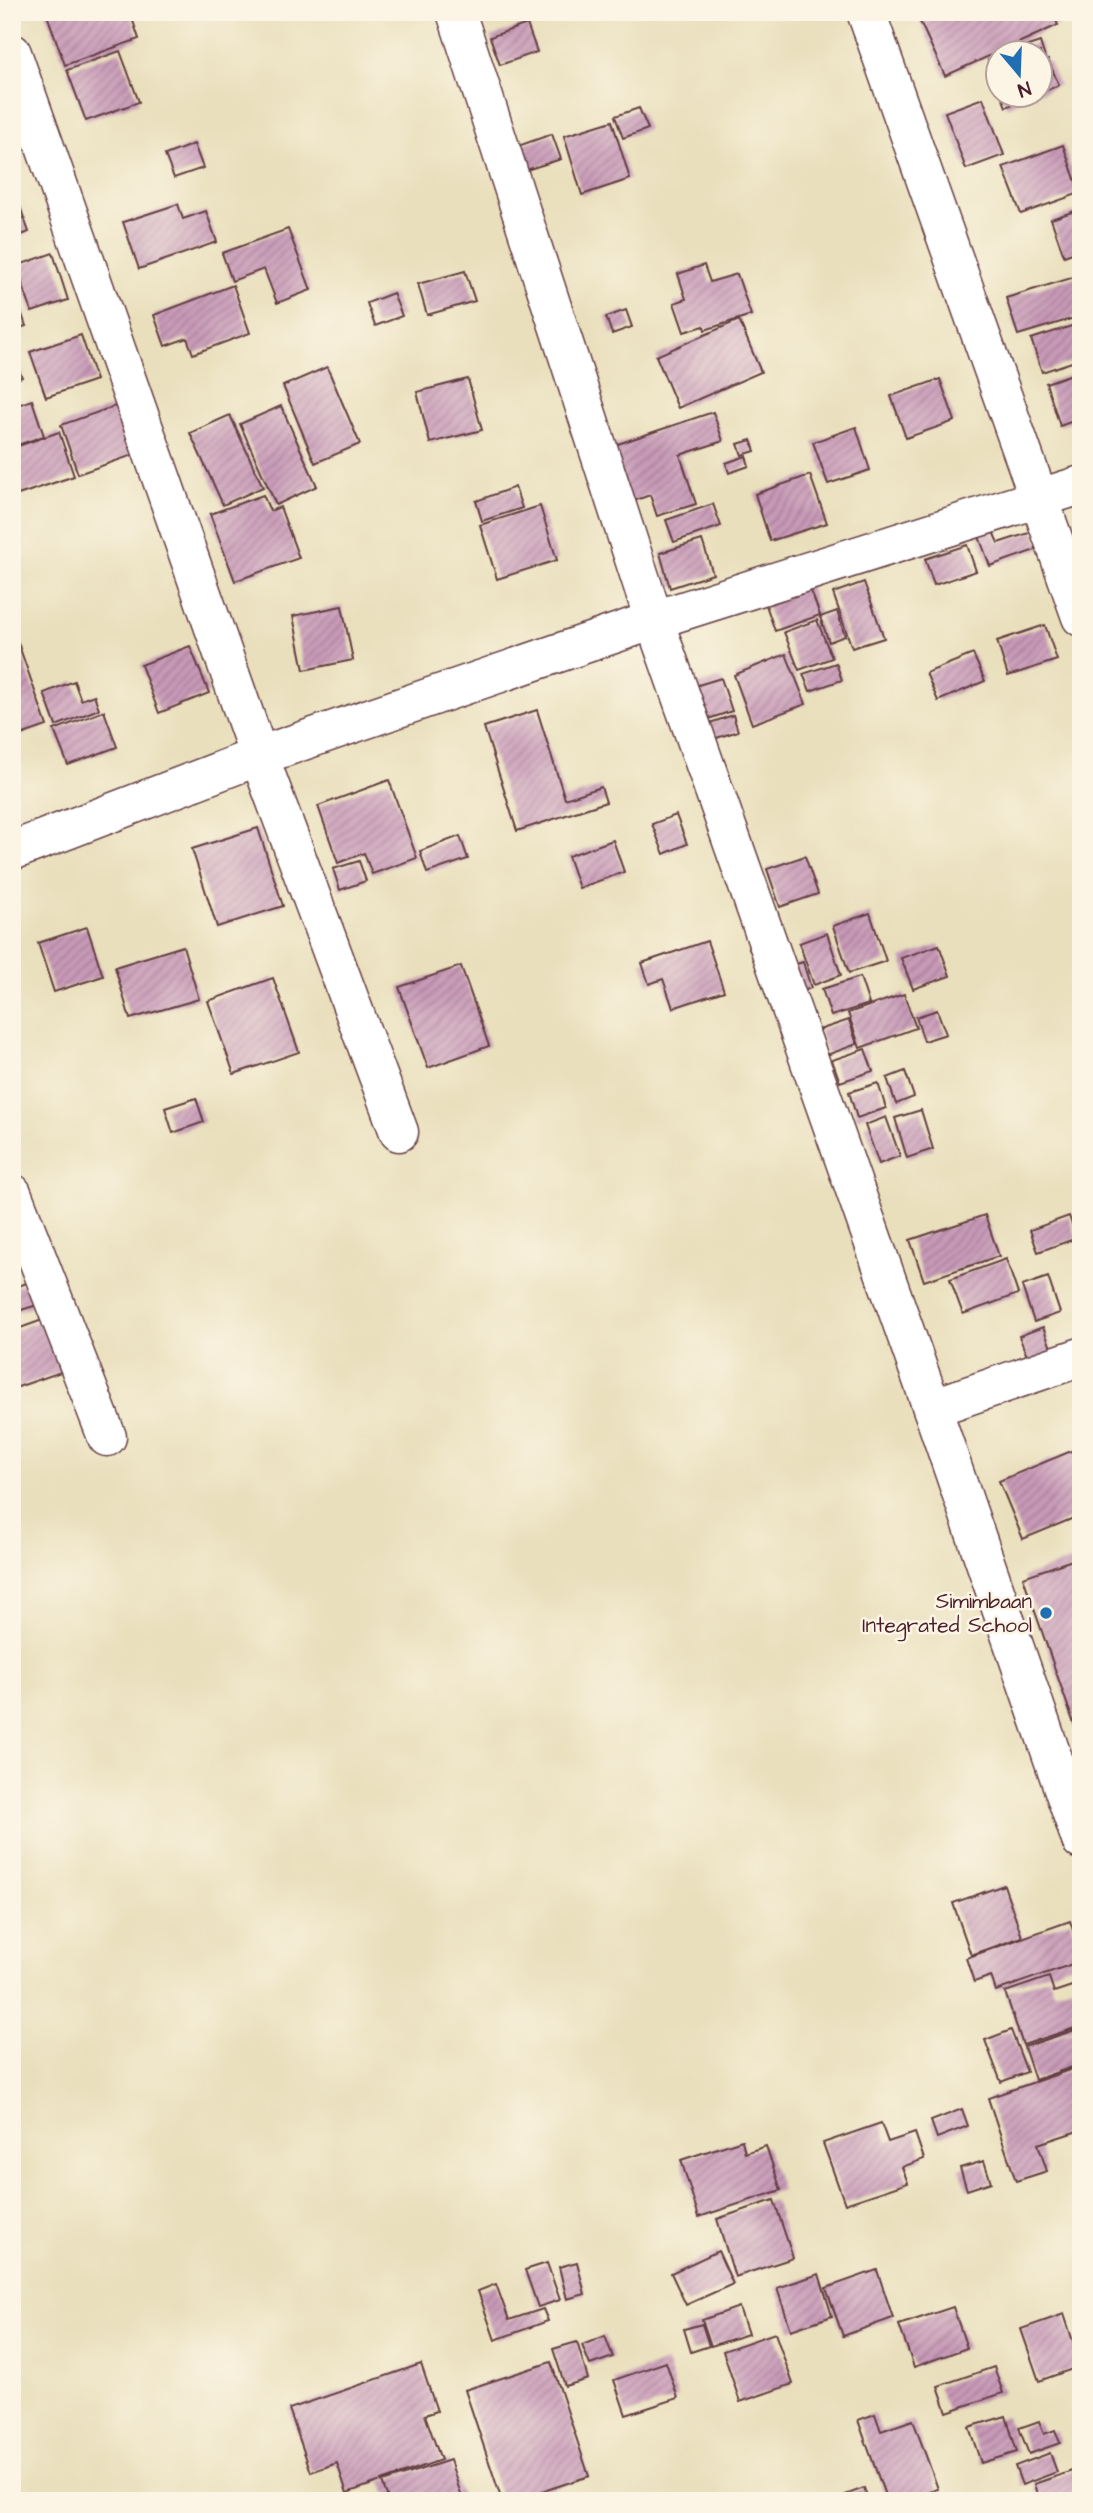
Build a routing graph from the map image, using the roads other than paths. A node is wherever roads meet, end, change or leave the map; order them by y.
1 (456, 12) edge
2 (866, 12) edge
3 (12, 53) edge
4 (1081, 485) edge
5 (1039, 499) junction
6 (1081, 617) edge
7 (654, 620) junction
8 (259, 756) junction
9 (12, 851) edge
10 (399, 1132) dead end
11 (12, 1193) edge
12 (1081, 1357) edge
13 (932, 1408) junction
14 (107, 1437) dead end
15 (1081, 1840) edge

1 - 7 street
2 - 5 street
3 - 8 street
4 - 5 street
5 - 6 street
5 - 7 street
7 - 8 street
7 - 13 street
8 - 9 street
8 - 10 street
11 - 14 street
12 - 13 street
13 - 15 street

